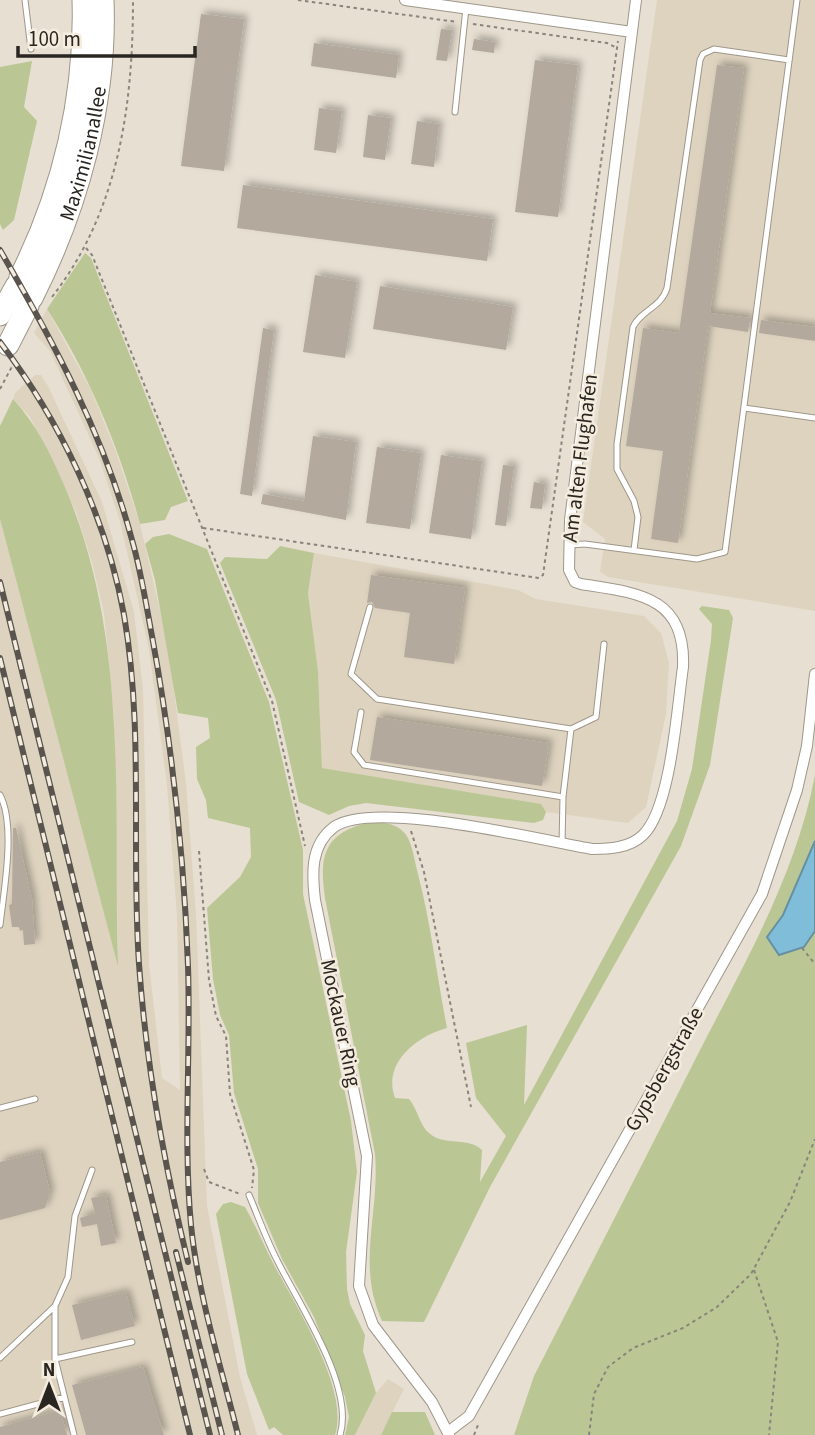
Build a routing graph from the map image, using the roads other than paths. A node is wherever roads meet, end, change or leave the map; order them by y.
1 (25, 0) edge
2 (83, 0) edge
3 (103, 0) edge
4 (405, 0) edge
5 (636, 0) edge
6 (797, 0) edge
7 (466, 8) junction
8 (632, 32) junction
9 (31, 49) dead end
10 (789, 60) junction
11 (455, 112) dead end
12 (24, 292) junction
13 (0, 315) edge
14 (8, 345) dead end
15 (744, 408) junction
16 (815, 418) edge
17 (569, 545) junction
18 (634, 550) junction
19 (370, 607) dead end
20 (604, 644) dead end
21 (815, 674) edge
22 (361, 712) dead end
23 (571, 729) junction
24 (0, 795) edge
25 (563, 797) junction
26 (562, 844) junction
27 (1, 904) edge
28 (0, 925) edge
29 (35, 1098) dead end
30 (0, 1108) edge
31 (92, 1170) dead end
32 (249, 1195) road end
33 (55, 1306) junction
34 (132, 1342) dead end
35 (0, 1358) edge
36 (55, 1359) junction
37 (64, 1397) junction
38 (0, 1414) edge
39 (449, 1433) edge
40 (74, 1435) edge
41 (340, 1435) edge

1 - 9 lane
2 - 12 highway
3 - 12 highway, Maximilianallee
4 - 7 street
5 - 8 street, Am alten Flughafen
6 - 10 lane
7 - 8 street
7 - 11 lane
8 - 17 street, Am alten Flughafen
10 - 15 lane
10 - 18 lane
12 - 13 highway
12 - 14 highway, Maximilianallee
15 - 16 lane
15 - 18 lane
17 - 18 lane
17 - 26 street, Am alten Flughafen
19 - 23 lane
20 - 23 lane
21 - 39 street, Gypsbergstraße
22 - 25 lane
23 - 25 lane
24 - 27 lane
25 - 26 lane
26 - 39 street, Mockauer Ring
27 - 28 lane
29 - 30 lane
31 - 33 lane
32 - 41 lane
33 - 35 lane
33 - 36 lane
34 - 36 lane
36 - 37 lane
37 - 38 lane
37 - 40 lane

